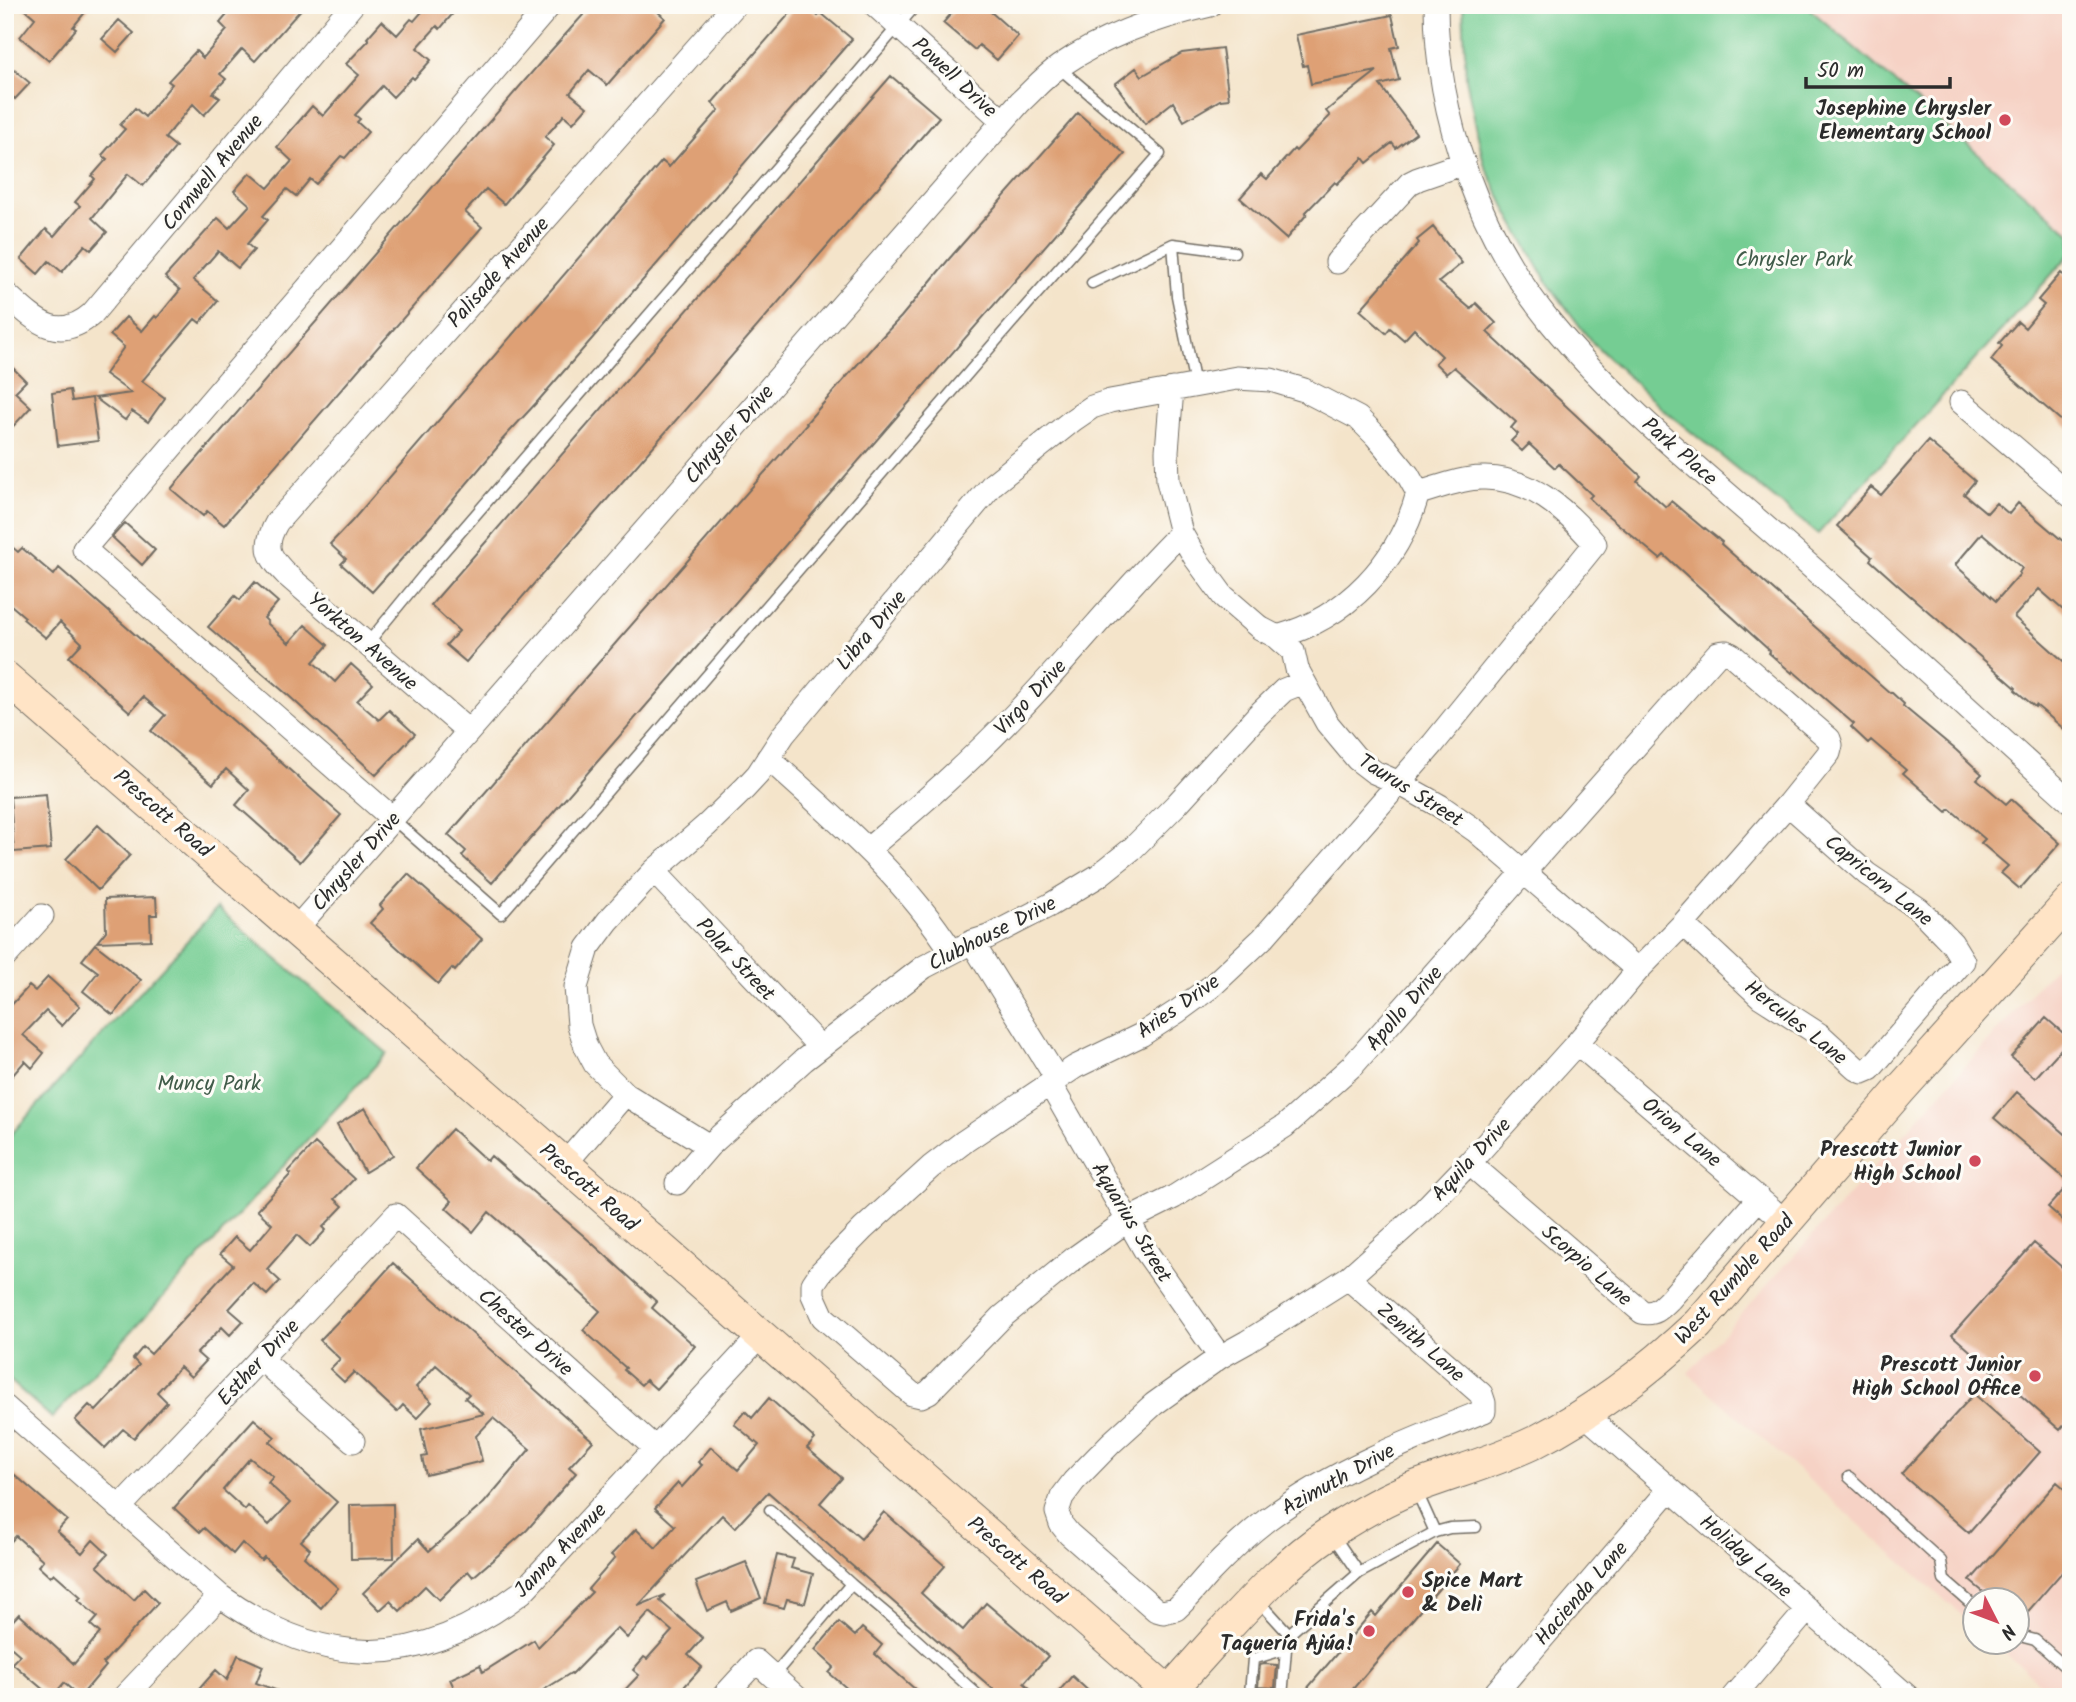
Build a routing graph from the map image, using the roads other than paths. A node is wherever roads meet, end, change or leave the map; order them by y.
1 (352, 5) edge
2 (550, 5) edge
3 (735, 5) edge
4 (875, 5) edge
5 (916, 5) edge
6 (1210, 5) edge
7 (1436, 5) edge
8 (899, 26) junction
9 (1058, 67) junction
10 (1003, 121) junction
11 (1464, 163) junction
12 (1173, 244) junction
13 (1234, 252) dead end
14 (1337, 262) dead end
15 (1092, 282) dead end
16 (5, 293) edge
17 (1195, 385) junction
18 (1172, 389) junction
19 (1961, 402) dead end
20 (1418, 493) junction
21 (2071, 496) edge
22 (1181, 533) junction
23 (268, 543) joint
24 (1277, 637) junction
25 (367, 644) junction
26 (5, 677) edge
27 (1304, 682) junction
28 (468, 731) junction
29 (1831, 745) joint
30 (768, 758) junction
31 (1399, 783) junction
32 (2071, 803) edge
33 (1788, 804) junction
34 (392, 818) junction
35 (867, 849) junction
36 (654, 871) junction
37 (1524, 872) junction
38 (2071, 900) edge
39 (42, 916) dead end
40 (1683, 924) junction
41 (295, 930) junction
42 (962, 947) junction
43 (5, 957) edge
44 (1963, 961) joint
45 (1638, 970) junction
46 (1577, 1043) junction
47 (820, 1047) junction
48 (1053, 1082) junction
49 (625, 1094) junction
50 (709, 1146) junction
51 (1469, 1163) junction
52 (564, 1165) junction
53 (677, 1183) dead end
54 (1770, 1208) junction
55 (396, 1215) joint
56 (1128, 1220) junction
57 (1349, 1278) junction
58 (760, 1336) junction
59 (1220, 1357) junction
60 (261, 1359) junction
61 (921, 1396) joint
62 (5, 1407) edge
63 (1484, 1411) joint
64 (1584, 1414) junction
65 (352, 1441) dead end
66 (656, 1449) junction
67 (1849, 1476) dead end
68 (1415, 1487) junction
69 (1670, 1489) junction
70 (119, 1508) junction
71 (770, 1510) dead end
72 (1057, 1512) joint
73 (1476, 1528) dead end
74 (1331, 1532) junction
75 (1435, 1532) junction
76 (1359, 1573) junction
77 (851, 1584) junction
78 (1960, 1593) edge
79 (220, 1596) junction
80 (1255, 1597) junction
81 (1808, 1609) junction
82 (1289, 1634) junction
83 (2030, 1639) edge
84 (1286, 1649) junction
85 (764, 1668) junction
86 (2071, 1672) edge
87 (1170, 1695) edge
88 (124, 1697) edge
89 (723, 1697) edge
90 (796, 1697) edge
91 (980, 1697) edge
92 (1255, 1697) edge
93 (1282, 1697) edge
94 (1492, 1697) edge
95 (1733, 1697) edge
96 (1908, 1697) edge

1 - 16 street, Cornwell Avenue
2 - 34 street
3 - 23 street, Palisade Avenue
4 - 8 street, Powell Drive
5 - 8 lane
6 - 9 street, Chrysler Drive
7 - 11 street, Park Place
8 - 10 street, Powell Drive
8 - 25 lane
9 - 10 street, Chrysler Drive
9 - 34 lane
10 - 28 street, Chrysler Drive
11 - 14 street
11 - 32 street, Park Place
12 - 13 lane
12 - 15 lane
12 - 17 lane
17 - 18 street, Libra Drive
17 - 20 street, Libra Drive
18 - 22 street, Taurus Street
18 - 30 street, Libra Drive
19 - 21 street
20 - 24 street
20 - 31 street, Aries Drive
22 - 24 street, Taurus Street
22 - 35 street, Virgo Drive
23 - 25 street, Yorkton Avenue
24 - 27 street, Taurus Street
25 - 28 street, Yorkton Avenue
26 - 41 main road, Prescott Road
27 - 31 street, Taurus Street
27 - 42 street, Clubhouse Drive
28 - 34 street, Chrysler Drive
29 - 33 street, Aquila Drive
29 - 37 street, Apollo Drive
30 - 35 street, Aquarius Street
30 - 36 street, Libra Drive
31 - 37 street, Taurus Street
31 - 48 street, Aries Drive
33 - 40 street, Aquila Drive
33 - 44 street, Capricorn Lane
34 - 41 street, Chrysler Drive
35 - 42 street, Aquarius Street
36 - 47 street, Polar Street
36 - 49 street, Libra Drive
37 - 45 street, Taurus Street
37 - 56 street, Apollo Drive
38 - 54 main road, West Rumble Road
39 - 43 street
40 - 44 street, Hercules Lane
40 - 45 street, Aquila Drive
41 - 52 main road, Prescott Road
42 - 47 street, Clubhouse Drive
42 - 48 street, Aquarius Street
45 - 46 street, Aquila Drive
46 - 51 street, Aquila Drive
46 - 54 street, Orion Lane
47 - 50 street, Clubhouse Drive
48 - 56 street, Aquarius Street
48 - 61 street, Aries Drive
49 - 50 street, Libra Drive
49 - 52 street
50 - 53 street, Clubhouse Drive
51 - 54 street, Scorpio Lane
51 - 57 street, Aquila Drive
52 - 58 main road, Prescott Road
54 - 64 main road, West Rumble Road
55 - 60 street, Esther Drive
55 - 66 street, Chester Drive
56 - 59 street, Aquarius Street
56 - 61 street, Apollo Drive
57 - 59 street, Aquila Drive
57 - 63 street, Zenith Lane
58 - 66 street, Janna Avenue
58 - 87 main road, Prescott Road
59 - 72 street, Aquila Drive
60 - 65 street
60 - 70 street, Esther Drive
62 - 70 street, Janna Avenue
63 - 72 street, Azimuth Drive
64 - 68 main road, West Rumble Road
64 - 69 street, Holiday Lane
66 - 79 street, Janna Avenue
67 - 78 lane
68 - 74 main road, West Rumble Road
68 - 75 lane
69 - 81 street, Holiday Lane
69 - 94 street, Hacienda Lane
70 - 79 street, Janna Avenue
71 - 77 lane
73 - 75 lane
74 - 76 lane
74 - 80 main road, West Rumble Road
75 - 76 lane
76 - 82 lane
77 - 85 lane
77 - 91 lane
79 - 88 street
80 - 82 lane
80 - 87 main road, West Rumble Road
81 - 95 street
81 - 96 street, Holiday Lane
82 - 84 lane
83 - 86 lane
84 - 92 lane
84 - 93 lane
85 - 89 street
85 - 90 street

